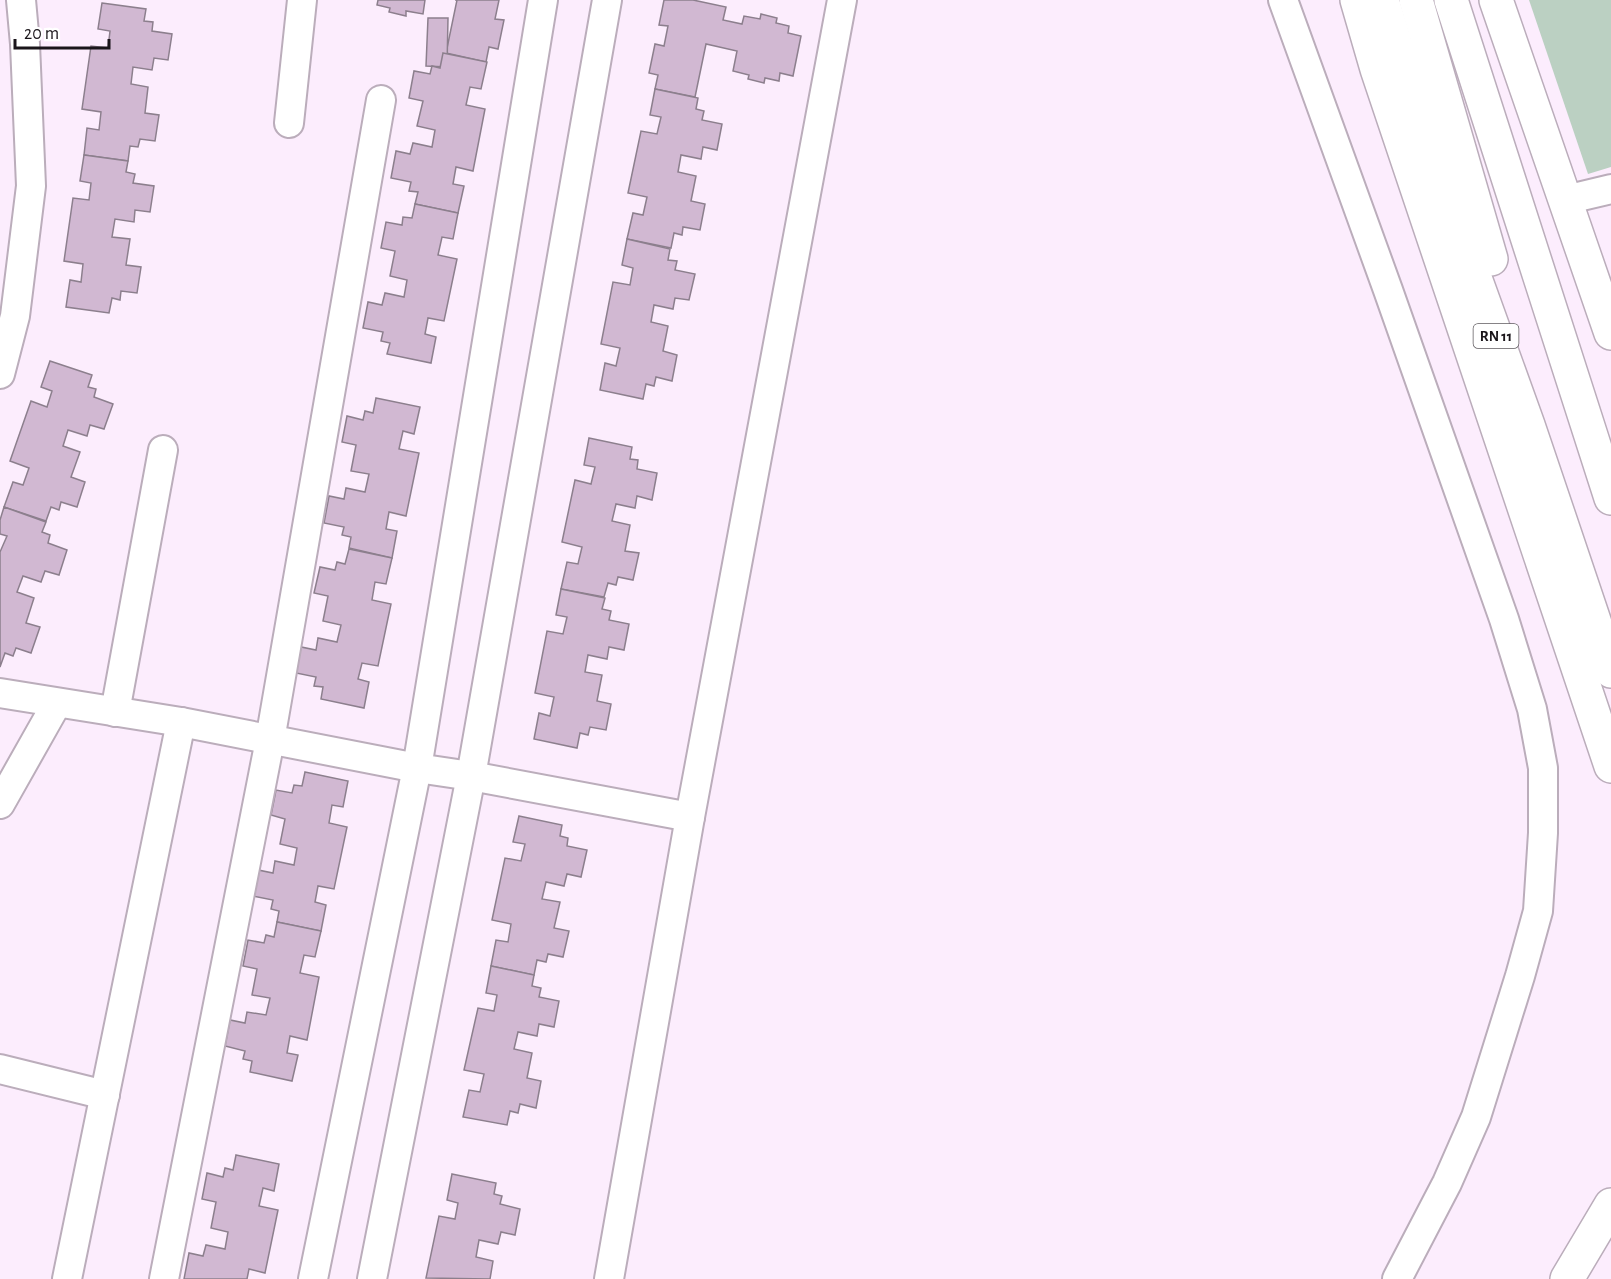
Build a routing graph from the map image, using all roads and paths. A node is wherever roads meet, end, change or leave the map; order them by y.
1 (21, 0) edge
2 (302, 0) edge
3 (543, 0) edge
4 (607, 0) edge
5 (842, 0) edge
6 (1283, 0) edge
7 (1357, 0) edge
8 (1382, 0) edge
9 (1416, 0) edge
10 (1451, 0) edge
11 (1496, 0) edge
12 (381, 100) dead end
13 (289, 123) dead end
14 (1611, 189) edge
15 (1565, 201) junction
16 (1611, 333) edge
17 (0, 374) edge
18 (163, 450) dead end
19 (1611, 498) edge
20 (1611, 613) edge
21 (1611, 671) edge
22 (0, 693) edge
23 (57, 703) junction
24 (115, 712) junction
25 (181, 722) junction
26 (270, 740) junction
27 (1611, 766) edge
28 (417, 768) junction
29 (471, 776) junction
30 (0, 804) edge
31 (690, 817) junction
32 (0, 1069) edge
33 (105, 1095) junction
34 (1611, 1205) edge
35 (67, 1279) edge
36 (164, 1279) edge
37 (313, 1279) edge
38 (372, 1279) edge
39 (609, 1279) edge
40 (1397, 1279) edge
41 (1567, 1279) edge

1 - 17 street
2 - 13 street
3 - 28 street
4 - 29 street
5 - 31 street
6 - 40 street
7 - 27 main road
8 - 21 main road, RN 11
9 - 20 main road, RN 11
10 - 19 main road
11 - 15 main road
12 - 26 street
14 - 15 street
15 - 16 main road
18 - 24 street
22 - 23 street
23 - 24 street
23 - 30 street
24 - 25 street
25 - 26 street
25 - 33 street
26 - 28 street
26 - 36 street
28 - 29 street
28 - 37 street
29 - 31 street
29 - 38 street
31 - 39 street
32 - 33 street
33 - 35 street
34 - 41 main road

